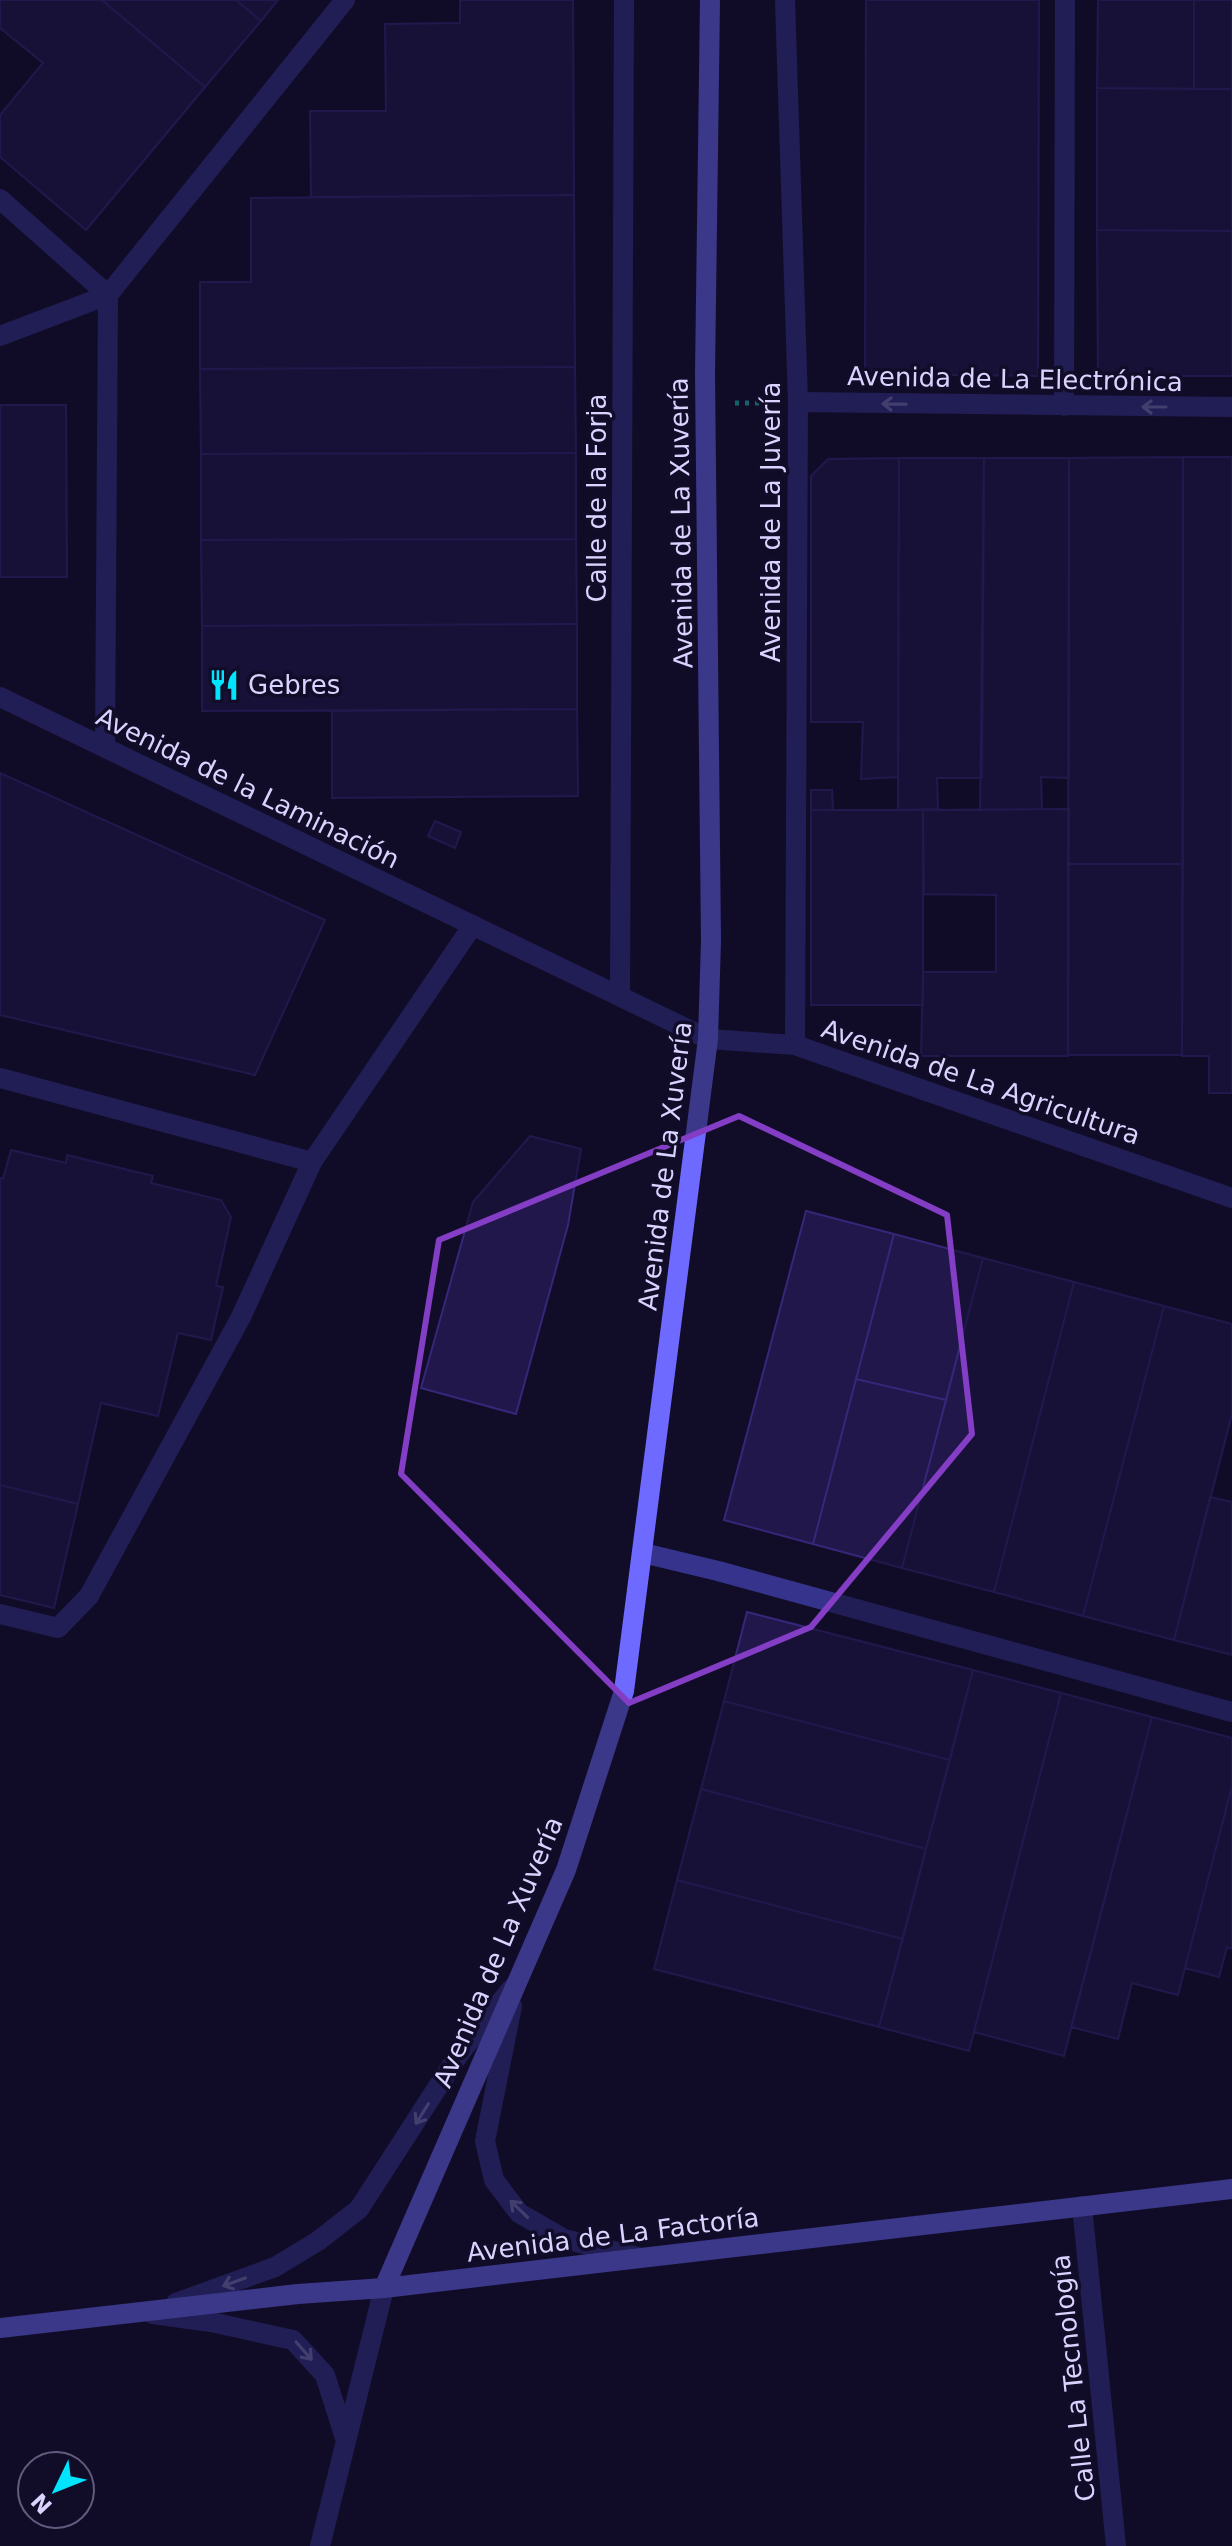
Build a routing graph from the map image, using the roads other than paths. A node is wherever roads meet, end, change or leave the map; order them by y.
1 (345, 0) edge
2 (624, 0) edge
3 (710, 0) edge
4 (785, 0) edge
5 (1065, 0) edge
6 (0, 199) edge
7 (108, 295) junction
8 (0, 336) edge
9 (798, 402) junction
10 (1064, 406) junction
11 (1232, 407) edge
12 (0, 697) edge
13 (105, 747) junction
14 (473, 925) junction
15 (620, 996) junction
16 (708, 1039) junction
17 (795, 1045) junction
18 (0, 1078) edge
19 (312, 1162) junction
20 (1232, 1198) edge
21 (643, 1553) junction
22 (0, 1614) edge
23 (1232, 1712) edge
24 (516, 1982) junction
25 (1232, 2189) edge
26 (1082, 2206) junction
27 (641, 2258) junction
28 (384, 2288) junction
29 (149, 2313) junction
30 (0, 2328) edge
31 (346, 2439) junction
32 (320, 2546) edge
33 (1116, 2546) edge

1 - 7 street
2 - 15 street, Calle de la Forja
3 - 16 street, Avenida de La Xuvería
4 - 9 street, Avenida de La Juvería
5 - 10 street
6 - 7 street
7 - 8 street
7 - 13 street
10 -> 9 street, Avenida de La Electrónica
9 - 17 street, Avenida de La Juvería
11 -> 10 street, Avenida de La Electrónica
12 - 13 street, Avenida de la Laminación
13 - 14 street, Avenida de la Laminación
14 - 15 street, Avenida de la Laminación
14 - 19 street
15 - 16 street, Avenida de la Laminación
16 - 17 street, Avenida de La Agricultura
16 - 21 street, Avenida de La Xuvería
17 - 20 street, Avenida de La Agricultura
18 - 19 street
19 - 22 street
21 - 23 street
21 - 24 street, Avenida de La Xuvería
27 -> 24 street
24 - 28 street, Avenida de La Xuvería
24 -> 29 street
25 - 26 street, Avenida de La Factoría
26 - 27 street, Avenida de La Factoría
26 - 33 street, Calle La Tecnología
27 - 28 street, Avenida de La Factoría
28 - 29 street, Avenida de La Factoría
28 - 31 street
29 - 30 street, Avenida de La Factoría
29 -> 31 street
31 - 32 street

